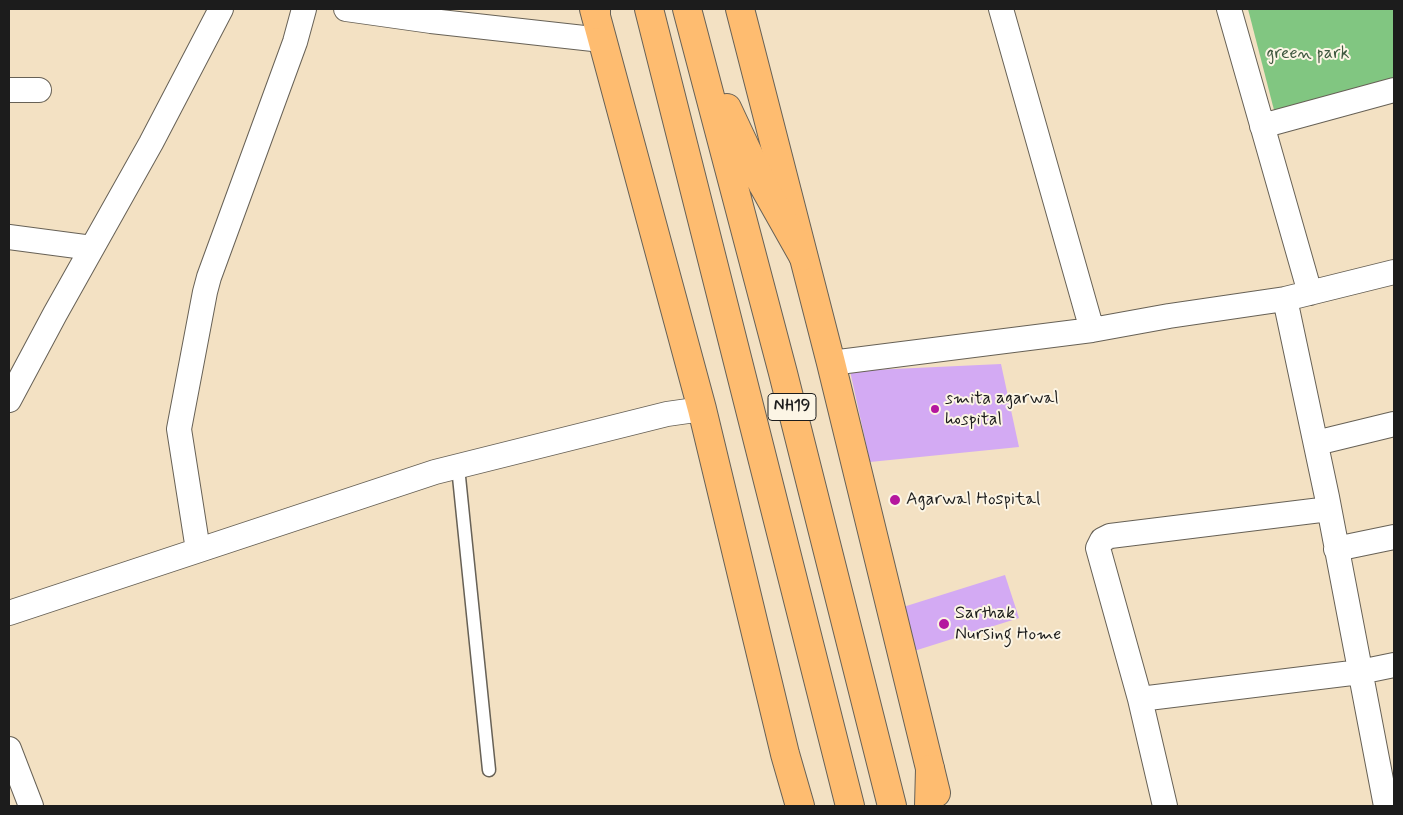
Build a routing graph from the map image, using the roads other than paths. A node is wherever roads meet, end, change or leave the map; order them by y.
1 (221, 9) edge
2 (304, 9) edge
3 (346, 9) edge
4 (649, 9) edge
5 (688, 9) edge
6 (740, 9) edge
7 (1001, 9) edge
8 (1228, 9) edge
9 (597, 18) edge
10 (695, 39) junction
11 (9, 90) edge
12 (38, 90) dead end
13 (1394, 90) edge
14 (1262, 126) junction
15 (9, 238) edge
16 (92, 248) junction
17 (803, 256) junction
18 (1394, 272) edge
19 (1310, 293) junction
20 (1285, 299) junction
21 (1092, 330) junction
22 (831, 363) junction
23 (9, 400) edge
24 (702, 409) junction
25 (1394, 424) edge
26 (1316, 443) junction
27 (458, 467) junction
28 (1329, 509) junction
29 (1394, 537) edge
30 (1336, 549) junction
31 (198, 550) junction
32 (9, 613) edge
33 (1394, 665) edge
34 (1360, 672) junction
35 (1140, 700) junction
36 (9, 749) edge
37 (930, 769) junction
38 (489, 770) dead end
39 (1387, 794) edge
40 (32, 806) edge
41 (800, 806) edge
42 (850, 806) edge
43 (892, 806) edge
44 (929, 806) edge
45 (940, 806) edge
46 (1165, 806) edge

1 - 16 street
2 - 31 street
3 - 9 street
4 - 42 main road, NH19
5 - 10 main road, NH19
6 - 17 main road
7 - 21 street
8 - 14 street
9 - 24 main road
10 - 17 main road
10 - 43 main road, NH19
11 - 12 street
13 - 14 street
14 - 19 street
15 - 16 street
16 - 23 street
17 - 22 main road
18 - 19 street
19 - 20 street
20 - 21 street
20 - 26 street
21 - 22 street
22 - 37 main road
24 - 27 street
24 - 41 main road
25 - 26 street
26 - 28 street
27 - 31 street
27 - 38 lane
28 - 30 street
28 - 35 street
29 - 30 street
30 - 34 street
31 - 32 street
33 - 34 street
34 - 35 street
34 - 39 street
35 - 46 street
36 - 40 street
37 - 44 main road
37 - 45 main road

